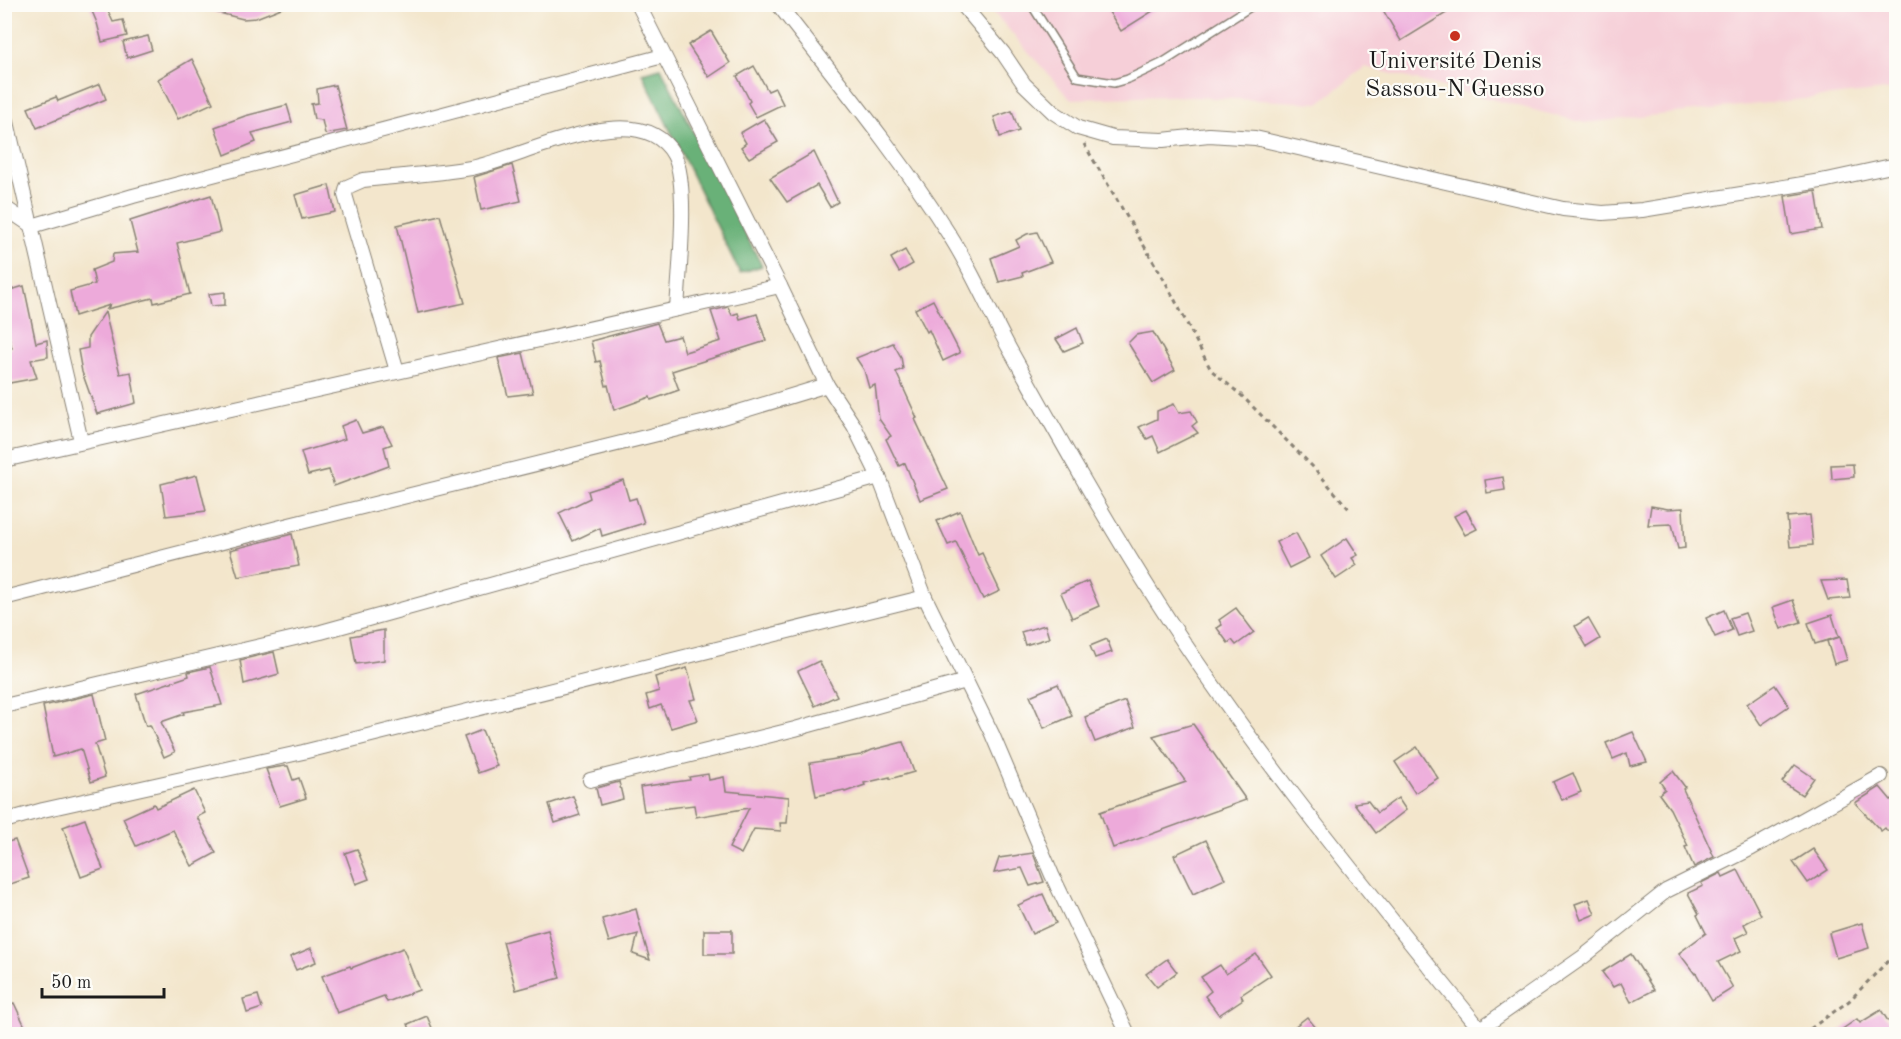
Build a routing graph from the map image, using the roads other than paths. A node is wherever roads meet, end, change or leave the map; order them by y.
1 (638, 4) edge
2 (777, 4) edge
3 (962, 4) edge
4 (1031, 4) edge
5 (1255, 4) edge
6 (663, 56) junction
7 (4, 109) edge
8 (1896, 165) edge
9 (4, 207) edge
10 (32, 226) junction
11 (780, 286) junction
12 (677, 309) junction
13 (397, 371) junction
14 (827, 385) junction
15 (81, 441) junction
16 (4, 460) edge
17 (879, 477) junction
18 (925, 597) junction
19 (4, 598) edge
20 (966, 681) junction
21 (4, 706) edge
22 (1881, 776) dead end
23 (590, 780) dead end
24 (4, 821) edge
25 (1482, 1032) edge
26 (1128, 1034) edge

1 - 6 street
2 - 25 street
3 - 8 street
4 - 5 lane
6 - 10 street
6 - 11 street
7 - 10 street
9 - 10 street
10 - 15 street
11 - 12 street
11 - 14 street
12 - 13 street
12 - 13 street
13 - 15 street
14 - 17 street
14 - 19 street
15 - 16 street
17 - 18 street
17 - 21 street
18 - 20 street
18 - 24 street
20 - 23 street
20 - 26 street
22 - 25 street

